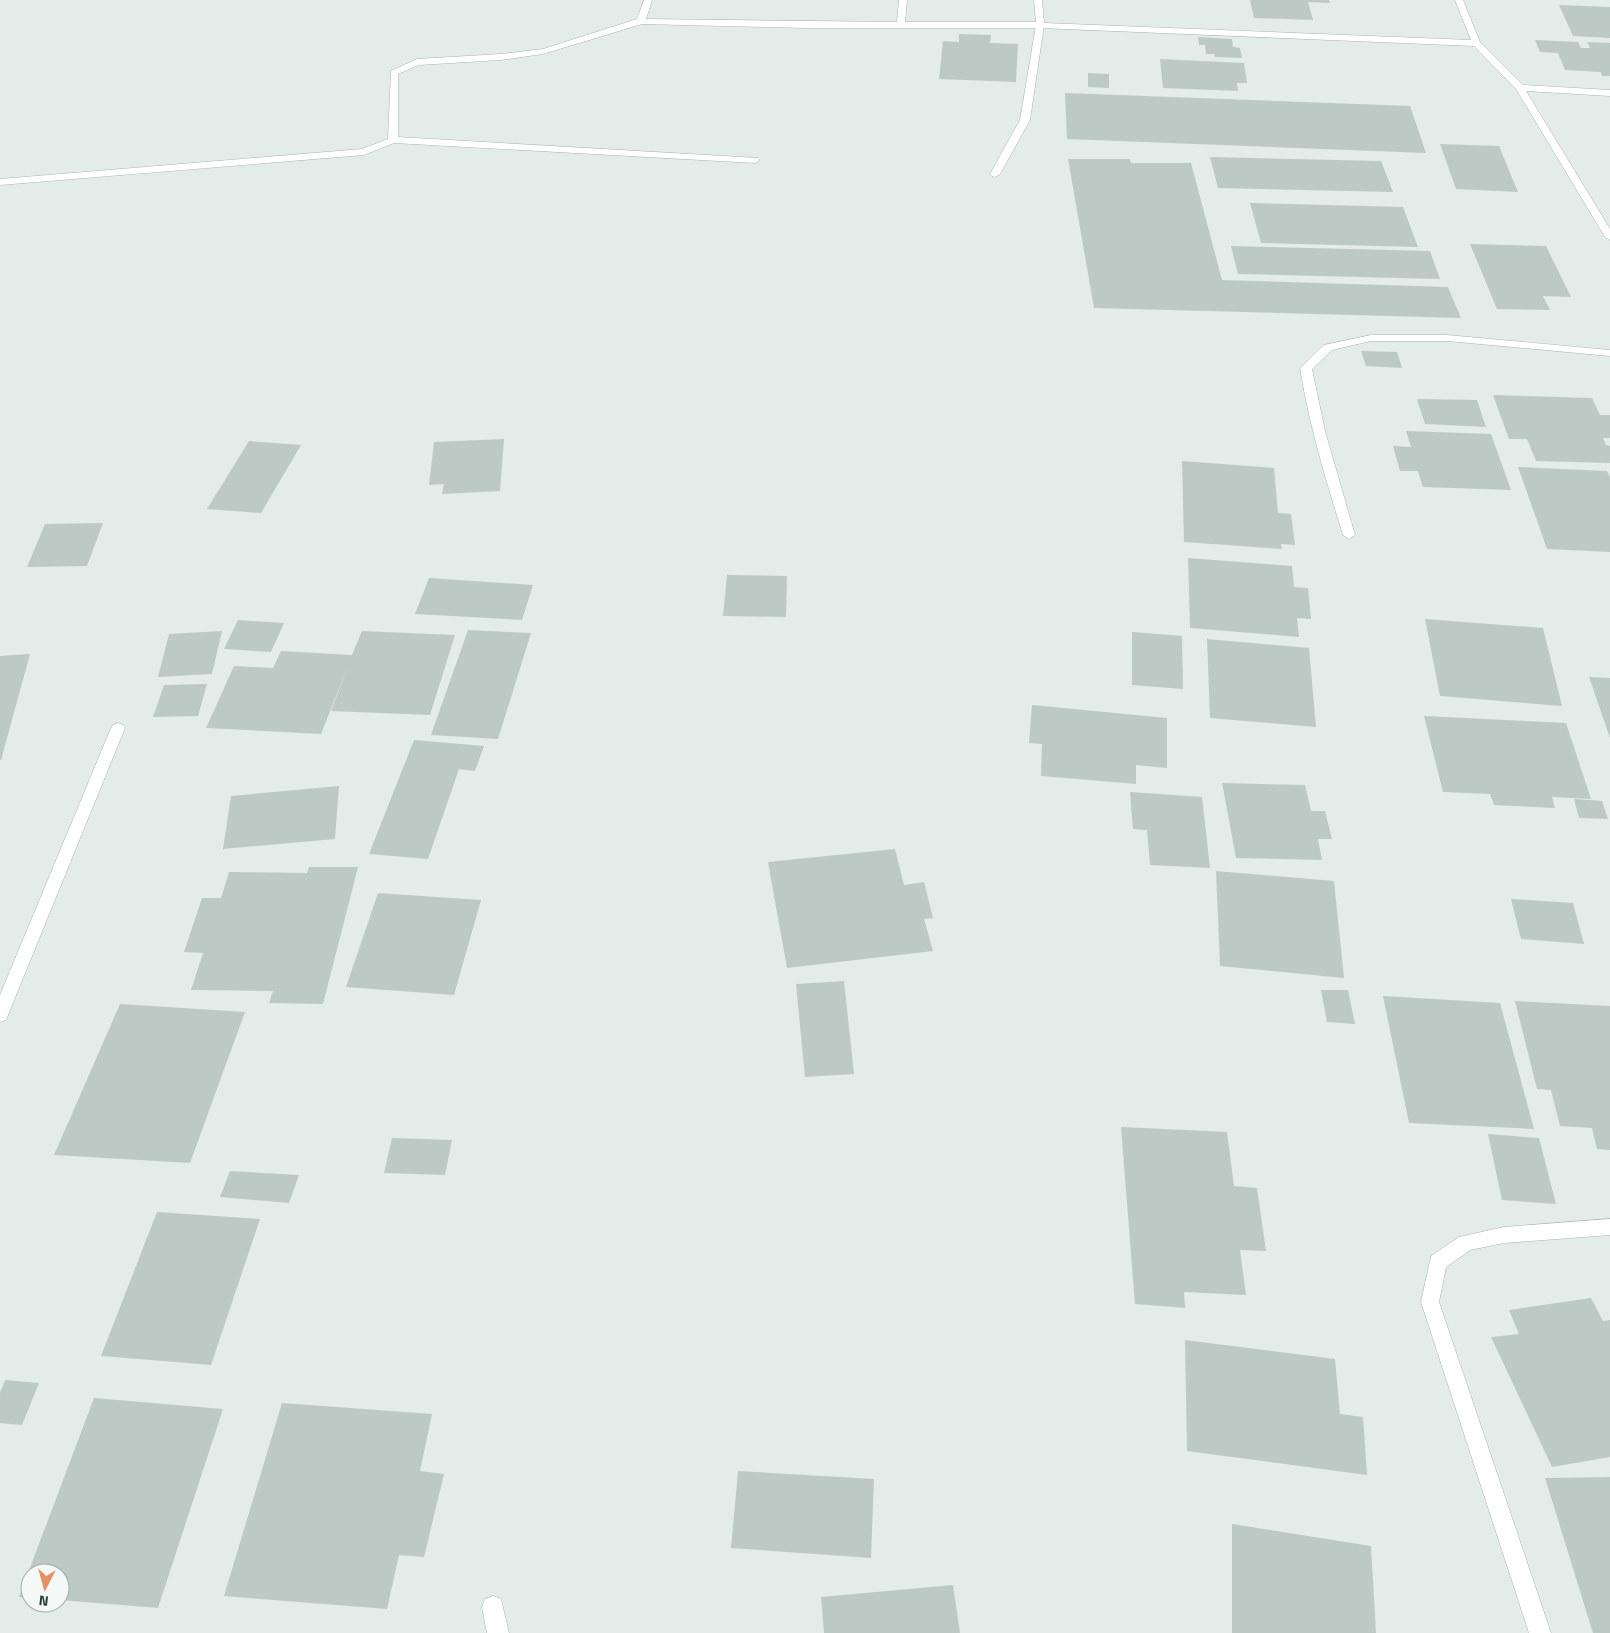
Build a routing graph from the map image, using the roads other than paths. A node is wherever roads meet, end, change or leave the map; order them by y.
1 (648, 0) edge
2 (902, 0) edge
3 (1038, 0) edge
4 (1459, 0) edge
5 (641, 21) junction
6 (901, 24) junction
7 (1040, 25) junction
8 (1476, 43) junction
9 (1520, 88) junction
10 (1610, 93) edge
11 (393, 140) junction
12 (756, 160) dead end
13 (995, 174) dead end
14 (0, 182) edge
15 (1610, 237) edge
16 (1610, 353) edge
17 (1348, 535) dead end
18 (118, 728) dead end
19 (0, 1015) edge
20 (1610, 1228) edge
21 (493, 1607) dead end
22 (498, 1633) edge
23 (1540, 1633) edge

1 - 5 street
2 - 6 street
3 - 7 street
4 - 8 street
5 - 6 street
5 - 11 street
6 - 7 street
7 - 8 street
7 - 13 street
8 - 9 street
9 - 10 street
9 - 15 street
11 - 12 street
11 - 14 street
16 - 17 street
18 - 19 street
20 - 23 street
21 - 22 street

